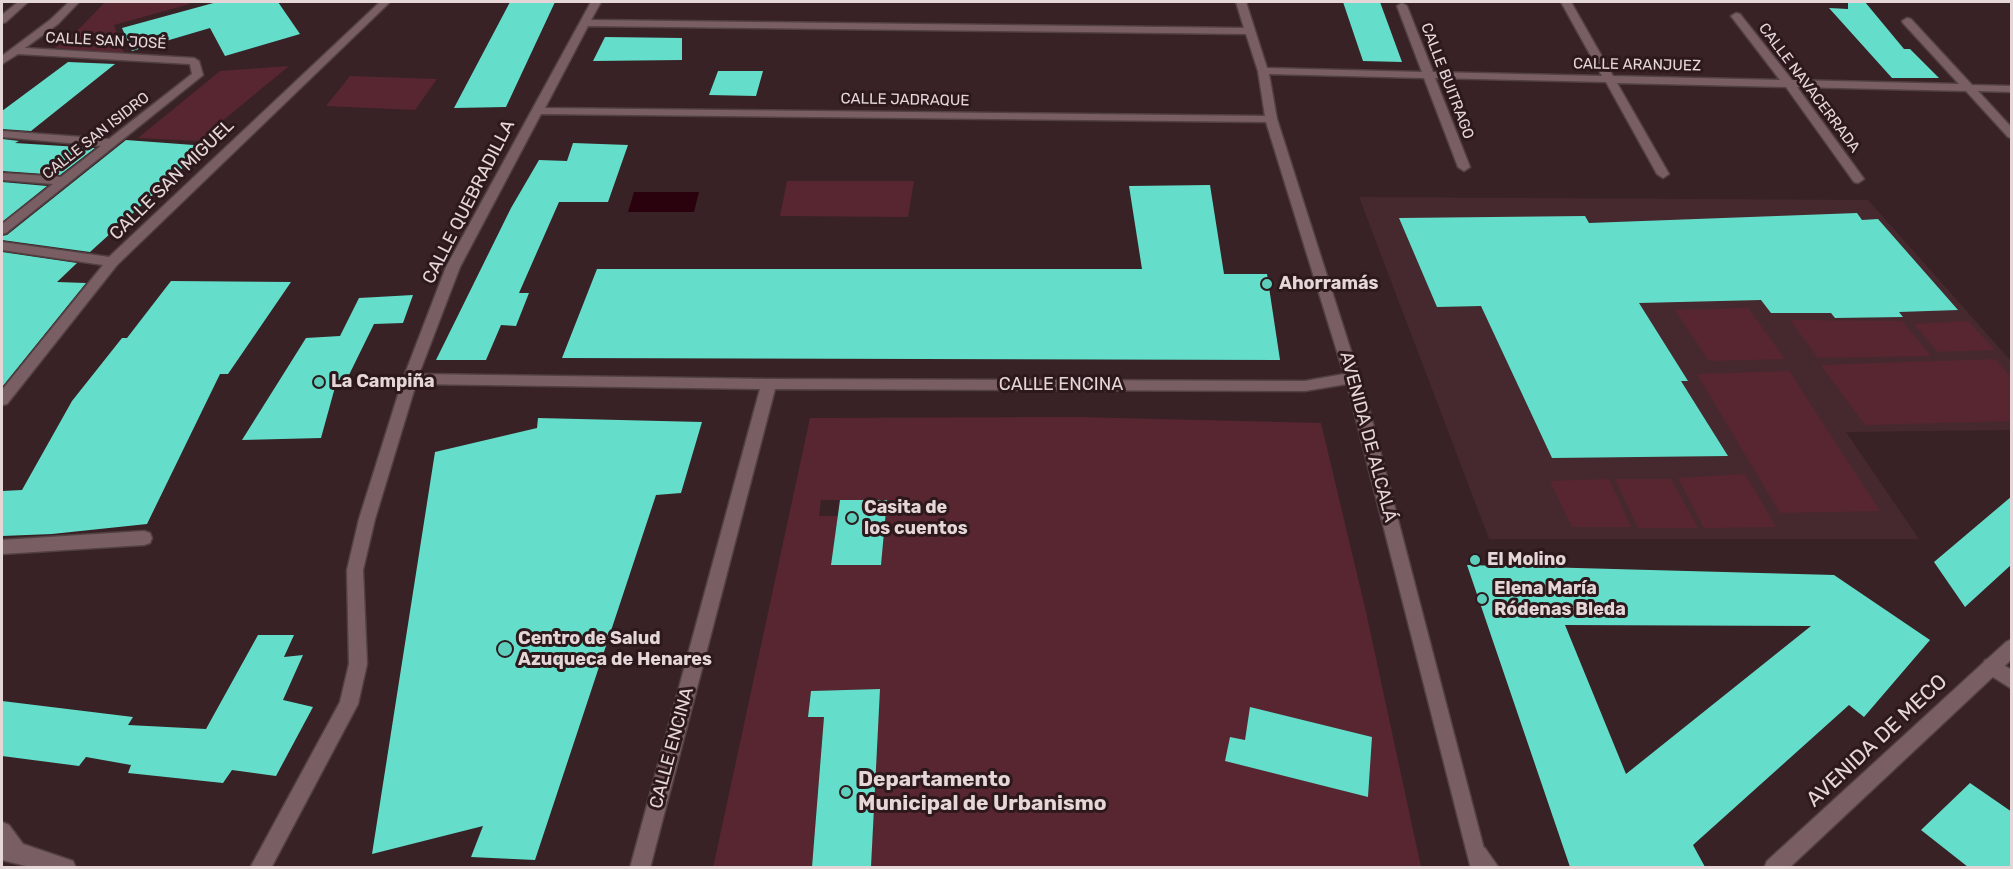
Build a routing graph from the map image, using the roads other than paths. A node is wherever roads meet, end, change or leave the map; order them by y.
1 (23, 2) edge
2 (74, 2) edge
3 (385, 2) edge
4 (596, 2) edge
5 (1566, 2) edge
6 (1245, 4) edge
7 (1402, 6) dead end
8 (1736, 16) dead end
9 (2, 20) edge
10 (1907, 21) dead end
11 (585, 23) junction
12 (1251, 31) junction
13 (16, 51) junction
14 (2, 61) edge
15 (194, 61) joint
16 (1263, 71) junction
17 (1430, 75) junction
18 (1609, 79) junction
19 (1789, 84) junction
20 (1969, 88) junction
21 (2012, 89) edge
22 (538, 111) junction
23 (1271, 119) junction
24 (2, 134) edge
25 (2012, 135) edge
26 (112, 143) junction
27 (1464, 167) dead end
28 (1663, 174) dead end
29 (2, 176) edge
30 (1858, 179) dead end
31 (63, 181) junction
32 (2, 230) edge
33 (2, 246) edge
34 (112, 262) junction
35 (1353, 378) junction
36 (410, 379) junction
37 (769, 384) junction
38 (2, 400) edge
39 (144, 538) dead end
40 (2, 547) edge
41 (2012, 647) edge
42 (1991, 666) junction
43 (2012, 681) edge
44 (2, 832) edge
45 (7, 853) edge
46 (1482, 863) edge
47 (59, 866) edge
48 (260, 867) edge
49 (640, 867) edge
50 (1774, 867) edge

1 - 9 street
2 - 13 street
3 - 34 street, CALLE SAN MIGUEL
4 - 11 street, CALLE QUEBRADILLA
5 - 18 street
6 - 12 street, AVENIDA DE ALCALÁ
7 - 17 street, CALLE BUITRAGO
8 - 19 street, CALLE NAVACERRADA
10 - 20 street
11 - 12 street
11 - 22 street, CALLE QUEBRADILLA
12 - 16 street, AVENIDA DE ALCALÁ
13 - 14 street
13 - 15 street, CALLE SAN JOSÉ
15 - 26 street, CALLE SAN ISIDRO
16 - 17 street, CALLE ARANJUEZ
16 - 23 street, AVENIDA DE ALCALÁ
17 - 18 street, CALLE ARANJUEZ
17 - 27 street, CALLE BUITRAGO
18 - 19 street, CALLE ARANJUEZ
18 - 28 street
19 - 20 street, CALLE ARANJUEZ
19 - 30 street, CALLE NAVACERRADA
20 - 21 street, CALLE ARANJUEZ
20 - 25 street
22 - 23 street, CALLE JADRAQUE
22 - 36 street, CALLE QUEBRADILLA
23 - 35 street, AVENIDA DE ALCALÁ
24 - 26 street
26 - 31 street, CALLE SAN ISIDRO
29 - 31 street
31 - 32 street, CALLE SAN ISIDRO
33 - 34 street
34 - 38 street, CALLE SAN MIGUEL
35 - 37 street, CALLE ENCINA
35 - 46 street, AVENIDA DE ALCALÁ
36 - 37 street, CALLE ENCINA
36 - 48 street, CALLE QUEBRADILLA
37 - 49 street, CALLE ENCINA
39 - 40 street
41 - 42 street, AVENIDA DE MECO
42 - 43 street
42 - 50 street, AVENIDA DE MECO
44 - 45 street
45 - 47 street

